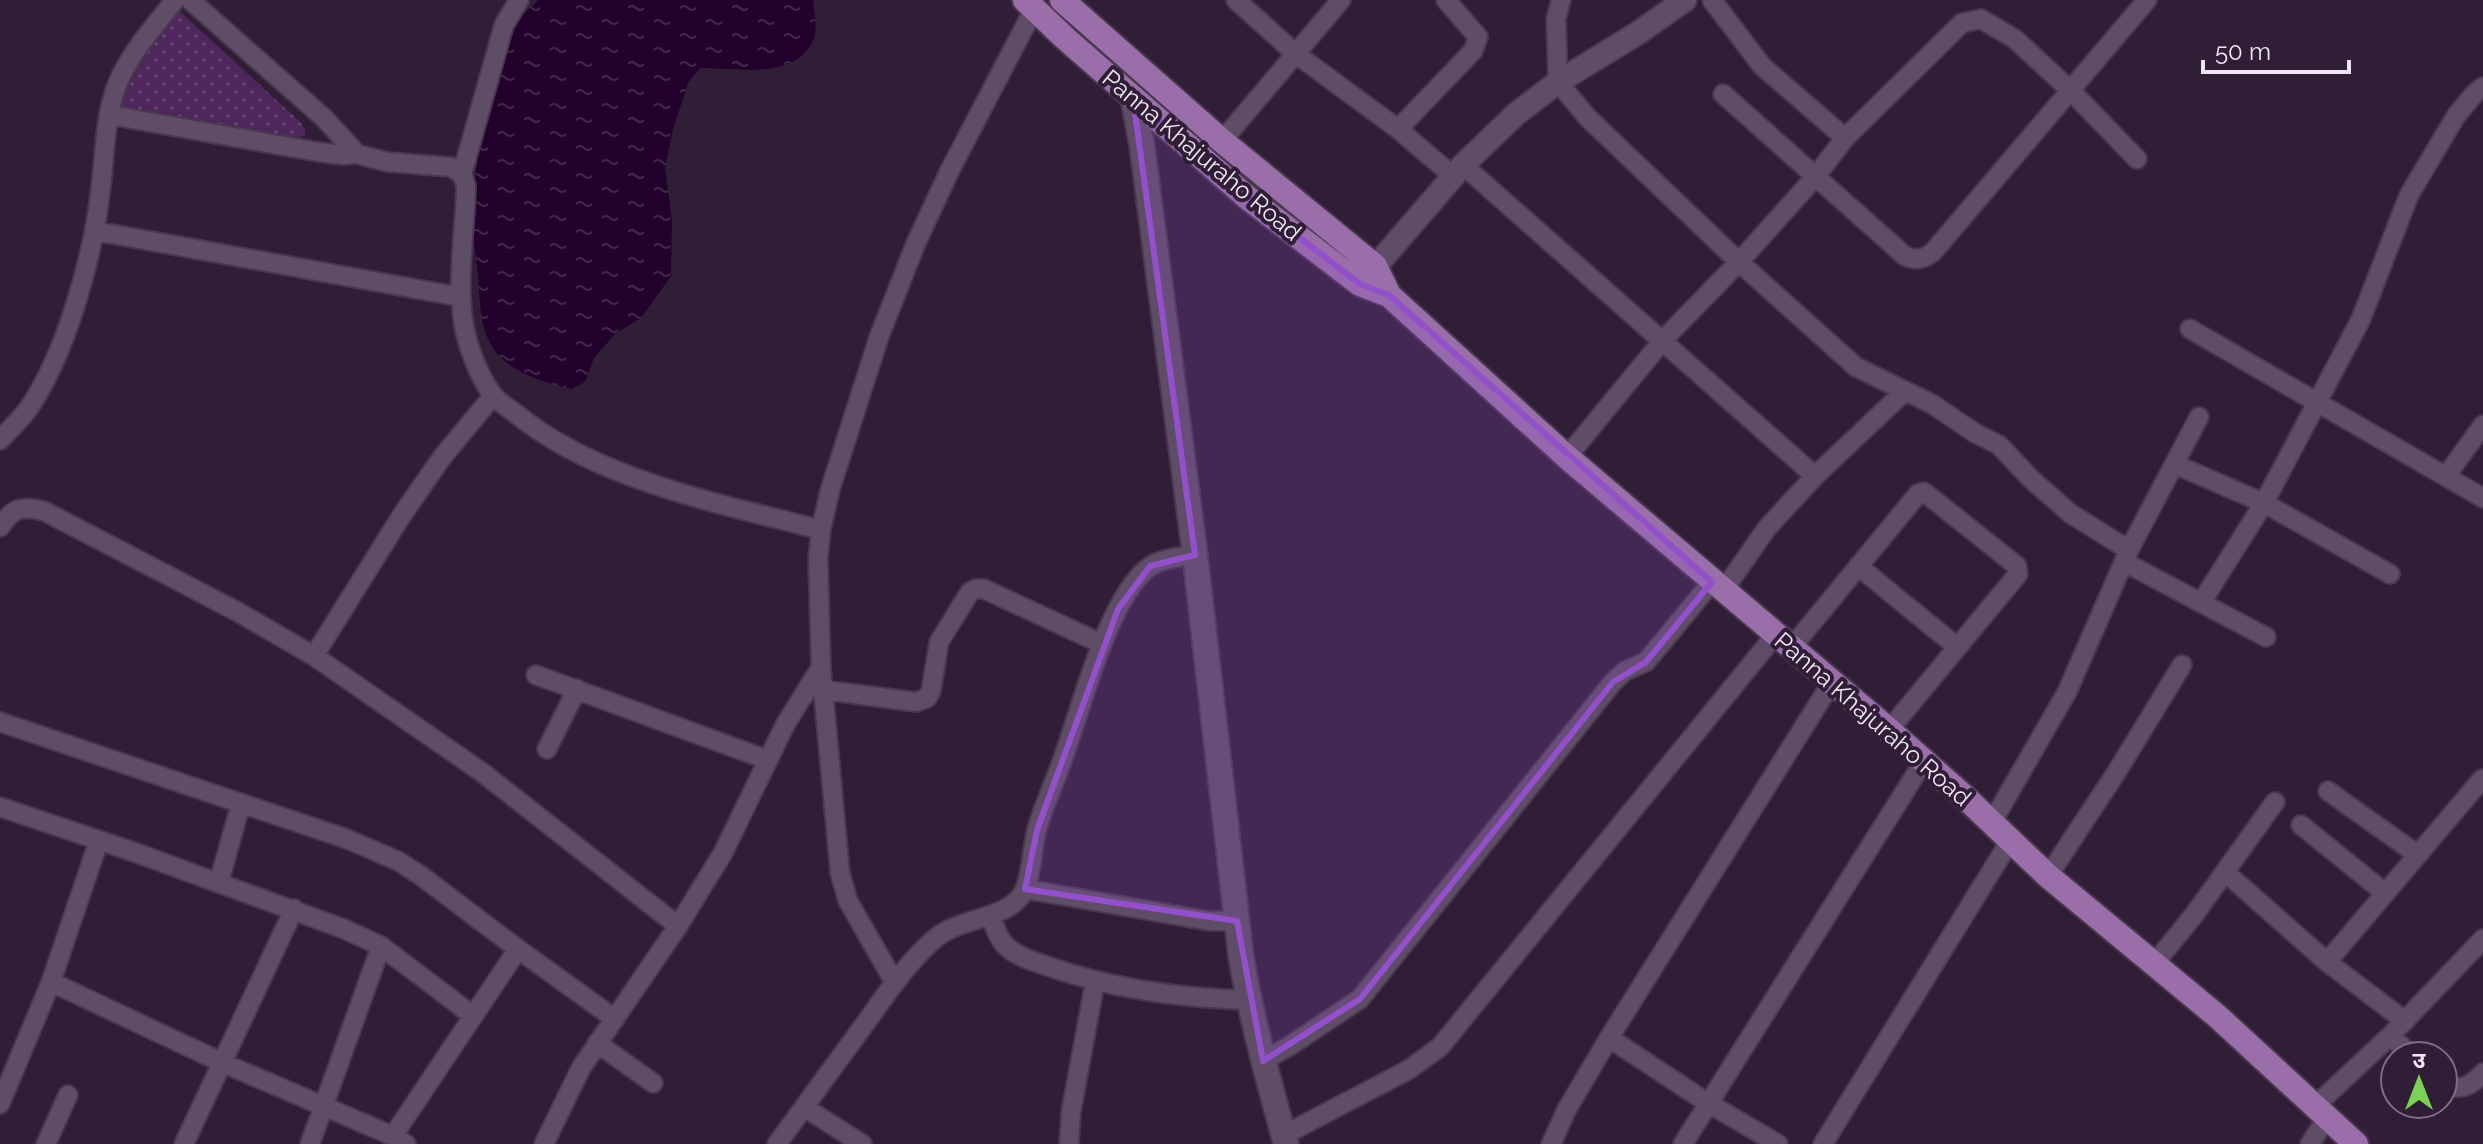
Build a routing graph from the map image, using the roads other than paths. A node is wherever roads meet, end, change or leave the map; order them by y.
1 (175, 0) edge
2 (190, 0) edge
3 (519, 0) edge
4 (1062, 0) edge
5 (1236, 0) edge
6 (1341, 0) edge
7 (1446, 0) edge
8 (1561, 0) edge
9 (1685, 0) edge
10 (1712, 0) edge
11 (2147, 0) edge
12 (1029, 4) edge
13 (1296, 54) junction
14 (1558, 82) junction
15 (2483, 87) edge
16 (2071, 91) junction
17 (1723, 94) dead end
18 (1133, 98) junction
19 (110, 115) junction
20 (1398, 129) junction
21 (1845, 138) junction
22 (1222, 141) junction
23 (357, 154) junction
24 (2137, 159) dead end
25 (1458, 171) junction
26 (462, 174) junction
27 (1816, 176) junction
28 (95, 231) junction
29 (1739, 262) junction
30 (1368, 275) junction
31 (461, 297) junction
32 (2190, 329) dead end
33 (1663, 340) junction
34 (1904, 392) junction
35 (493, 396) junction
36 (2316, 402) junction
37 (2199, 417) dead end
38 (2483, 425) edge
39 (0, 440) edge
40 (1567, 457) junction
41 (2174, 464) junction
42 (1815, 476) junction
43 (2446, 476) junction
44 (2483, 498) edge
45 (2264, 503) junction
46 (0, 527) edge
47 (821, 530) junction
48 (1195, 555) junction
49 (2126, 556) junction
50 (1858, 566) junction
51 (2390, 574) dead end
52 (1718, 586) junction
53 (2201, 603) junction
54 (2266, 637) dead end
55 (1784, 641) junction
56 (1102, 644) junction
57 (1957, 647) junction
58 (314, 656) junction
59 (2182, 665) dead end
60 (821, 667) junction
61 (536, 675) dead end
62 (1832, 682) junction
63 (577, 689) junction
64 (824, 690) junction
65 (0, 722) edge
66 (1889, 730) junction
67 (547, 749) dead end
68 (768, 760) junction
69 (1924, 761) junction
70 (2482, 779) edge
71 (2328, 791) dead end
72 (2275, 802) dead end
73 (241, 803) junction
74 (0, 807) edge
75 (1991, 824) junction
76 (2301, 825) dead end
77 (99, 840) junction
78 (2010, 841) junction
79 (2418, 855) junction
80 (2225, 872) junction
81 (2048, 876) junction
82 (219, 882) junction
83 (1025, 889) junction
84 (2385, 893) junction
85 (294, 909) junction
86 (991, 915) junction
87 (1237, 921) junction
88 (678, 926) junction
89 (2483, 939) edge
90 (381, 946) junction
91 (518, 949) junction
92 (2327, 962) junction
93 (2154, 964) junction
94 (51, 982) junction
95 (1095, 982) junction
96 (895, 983) junction
97 (1248, 1000) junction
98 (472, 1015) junction
99 (615, 1019) junction
100 (2405, 1021) junction
101 (2390, 1036) junction
102 (1609, 1038) junction
103 (2395, 1040) edge
104 (597, 1043) junction
105 (1263, 1061) junction
106 (223, 1063) junction
107 (2480, 1080) edge
108 (653, 1083) dead end
109 (2459, 1088) edge
110 (68, 1095) dead end
111 (1708, 1103) junction
112 (0, 1104) edge
113 (325, 1106) junction
114 (804, 1107) junction
115 (2322, 1111) junction
116 (399, 1140) edge
117 (1285, 1140) edge
118 (46, 1144) edge
119 (184, 1144) edge
120 (310, 1144) edge
121 (544, 1144) edge
122 (777, 1144) edge
123 (862, 1144) edge
124 (1069, 1144) edge
125 (1551, 1144) edge
126 (1683, 1144) edge
127 (1778, 1144) edge
128 (1823, 1144) edge
129 (2310, 1144) edge
130 (2356, 1144) edge

1 - 19 street
2 - 23 street
3 - 26 street
4 - 22 main road, Panna Khajuraho Road
5 - 13 street
6 - 13 street
7 - 20 street
8 - 14 street
9 - 14 street
10 - 21 street
11 - 16 street
12 - 18 main road, Panna Khajuraho Road
12 - 47 street
13 - 20 street
13 - 22 street
14 - 25 street
14 - 29 street
15 - 36 street
16 - 21 street
16 - 24 street
16 - 27 street
17 - 27 street
18 - 30 main road, Panna Khajuraho Road
18 - 48 main road
19 - 23 street
19 - 28 street
20 - 25 street
21 - 27 street
22 - 30 main road, Panna Khajuraho Road
23 - 26 street
25 - 30 street
25 - 33 street
26 - 31 street
27 - 29 street
28 - 31 street
28 - 39 street
29 - 33 street
29 - 34 street
30 - 40 main road, Panna Khajuraho Road
31 - 35 street
32 - 36 street
33 - 40 street
33 - 42 street
34 - 42 street
34 - 49 street
35 - 47 street
35 - 58 street
36 - 43 street
36 - 45 street
37 - 41 street
38 - 43 street
40 - 52 main road, Panna Khajuraho Road
41 - 45 street
41 - 49 street
42 - 52 street
43 - 44 street
45 - 51 street
45 - 53 street
46 - 58 street
47 - 60 street
48 - 56 street
48 - 87 main road
49 - 53 street
49 - 75 street
50 - 55 street
50 - 57 street
50 - 57 street
52 - 55 main road, Panna Khajuraho Road
52 - 105 street
53 - 54 street
55 - 62 main road, Panna Khajuraho Road
55 - 117 street
56 - 64 street
56 - 83 street
57 - 66 street
58 - 88 street
59 - 81 street
60 - 64 street
60 - 68 street
61 - 63 street
62 - 66 main road, Panna Khajuraho Road
62 - 102 street
63 - 67 street
63 - 68 street
64 - 96 street
65 - 73 street
66 - 69 main road, Panna Khajuraho Road
68 - 88 street
69 - 75 main road, Panna Khajuraho Road
69 - 111 street
70 - 79 street
71 - 79 street
72 - 80 street
73 - 82 street
73 - 91 street
74 - 77 street
75 - 78 main road, Panna Khajuraho Road
76 - 84 street
77 - 82 street
77 - 94 street
78 - 81 main road, Panna Khajuraho Road
78 - 128 street
79 - 84 street
80 - 92 street
80 - 93 street
81 - 93 main road, Panna Khajuraho Road
82 - 85 street
83 - 86 street
83 - 87 street
84 - 92 street
85 - 90 street
85 - 106 street
86 - 95 street
86 - 96 street
87 - 97 main road
88 - 99 street
89 - 100 street
90 - 98 street
90 - 113 street
91 - 98 street
91 - 99 street
92 - 100 street
93 - 115 main road, Panna Khajuraho Road
94 - 106 street
94 - 112 street
95 - 97 street
95 - 124 street
96 - 114 street
97 - 105 main road
98 - 116 street
99 - 104 street
100 - 101 street
101 - 103 street
101 - 115 street
102 - 111 street
102 - 125 street
104 - 108 street
104 - 121 street
105 - 117 main road
106 - 113 street
106 - 119 street
107 - 109 street
110 - 118 street
111 - 126 street
111 - 127 street
113 - 116 street
113 - 120 street
114 - 122 street
114 - 123 street
115 - 129 street
115 - 130 main road, Panna Khajuraho Road

